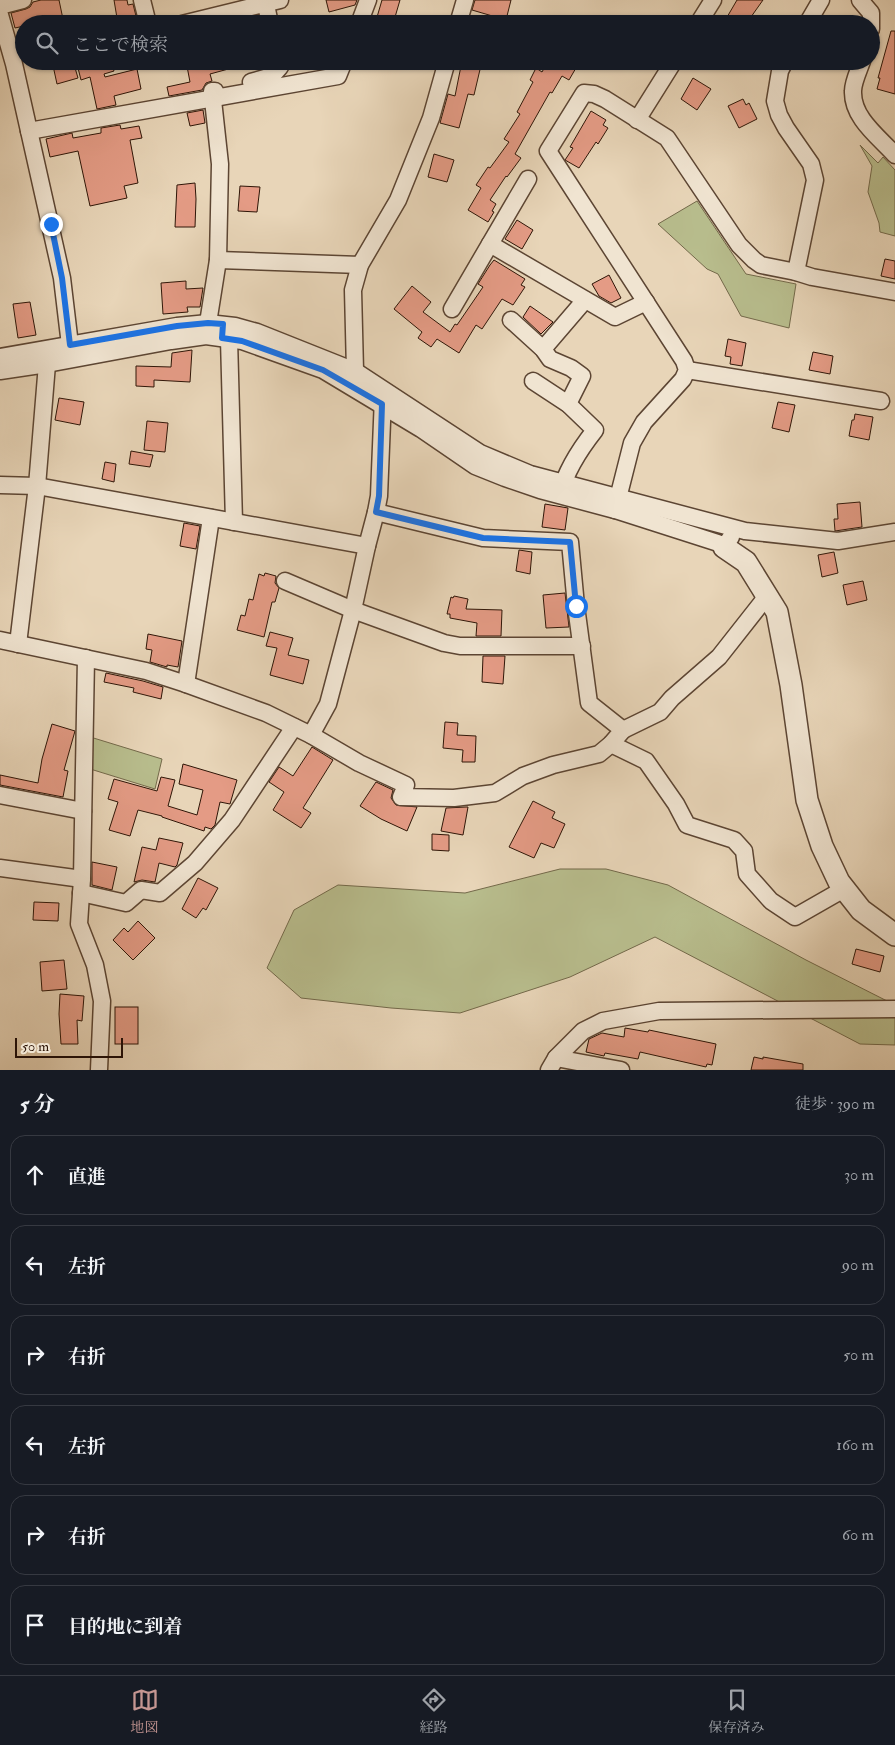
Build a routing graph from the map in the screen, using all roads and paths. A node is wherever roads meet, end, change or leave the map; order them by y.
1 (23, 0) edge
2 (142, 0) edge
3 (368, 0) edge
4 (465, 0) edge
5 (713, 0) edge
6 (821, 0) edge
7 (860, 0) edge
8 (270, 1) edge
9 (0, 6) edge
10 (0, 15) edge
11 (146, 15) edge
12 (216, 15) edge
13 (270, 15) edge
14 (362, 15) edge
15 (461, 15) edge
16 (704, 15) edge
17 (812, 15) edge
18 (871, 15) edge
19 (15, 51) edge
20 (21, 70) edge
21 (277, 70) edge
22 (340, 70) edge
23 (444, 70) edge
24 (668, 70) edge
25 (780, 70) edge
26 (859, 70) edge
27 (214, 98) junction
28 (637, 120) junction
29 (30, 131) junction
30 (888, 138) edge
31 (895, 154) edge
32 (528, 179) dead end
33 (490, 244) junction
34 (218, 260) junction
35 (360, 265) junction
36 (796, 272) junction
37 (895, 292) edge
38 (585, 300) junction
39 (646, 302) junction
40 (452, 308) dead end
41 (511, 320) dead end
42 (221, 331) junction
43 (543, 349) junction
44 (58, 354) junction
45 (0, 357) edge
46 (687, 370) junction
47 (0, 371) edge
48 (352, 378) junction
49 (533, 381) dead end
50 (383, 397) junction
51 (881, 402) dead end
52 (568, 404) junction
53 (0, 485) edge
54 (37, 486) junction
55 (562, 489) junction
56 (617, 503) junction
57 (376, 512) junction
58 (212, 518) junction
59 (234, 522) junction
60 (738, 528) junction
61 (895, 532) edge
62 (367, 546) junction
63 (724, 547) junction
64 (285, 581) dead end
65 (767, 596) junction
66 (353, 610) junction
67 (0, 640) edge
68 (18, 644) junction
69 (582, 646) junction
70 (86, 658) junction
71 (186, 684) junction
72 (294, 728) junction
73 (624, 730) junction
74 (312, 734) junction
75 (611, 744) junction
76 (0, 795) edge
77 (83, 811) junction
78 (0, 868) edge
79 (81, 886) junction
80 (844, 889) junction
81 (895, 935) edge
82 (895, 1009) edge
83 (553, 1064) edge
84 (99, 1070) edge
85 (622, 1070) edge

1 - 9 street
2 - 11 street
3 - 14 street
4 - 15 street
5 - 16 street
6 - 17 street
7 - 18 street
8 - 12 street
8 - 13 street
10 - 19 street
20 - 29 street
21 - 27 street
22 - 27 street
23 - 35 street
24 - 28 street
25 - 36 street
26 - 30 street
27 - 29 street
27 - 34 street
28 - 36 street
28 - 39 street
29 - 44 street
30 - 31 street
32 - 33 street
33 - 38 street
33 - 40 street
34 - 35 street
34 - 42 street
35 - 48 street
36 - 37 street
38 - 39 street
38 - 43 street
39 - 46 street
41 - 43 street
42 - 44 street
42 - 48 street
42 - 59 street
43 - 52 street
44 - 45 street
44 - 47 street
44 - 54 street
46 - 51 street
46 - 56 street
48 - 50 street
49 - 52 street
50 - 55 street
50 - 57 street
52 - 55 street
53 - 54 street
54 - 58 street
54 - 68 street
55 - 56 street
56 - 60 street
56 - 63 street
57 - 62 street
57 - 69 street
58 - 59 street
58 - 71 street
59 - 62 street
60 - 61 street
60 - 63 street
62 - 66 street
63 - 65 street
64 - 66 street
65 - 73 street
65 - 80 street
66 - 69 street
66 - 74 street
67 - 68 street
68 - 70 street
69 - 73 street
70 - 71 street
70 - 77 street
71 - 72 street
72 - 74 street
72 - 79 street
73 - 75 street
74 - 75 street
75 - 80 street
76 - 77 street
77 - 79 street
78 - 79 street
79 - 84 street
80 - 81 street
82 - 83 street
83 - 85 street

